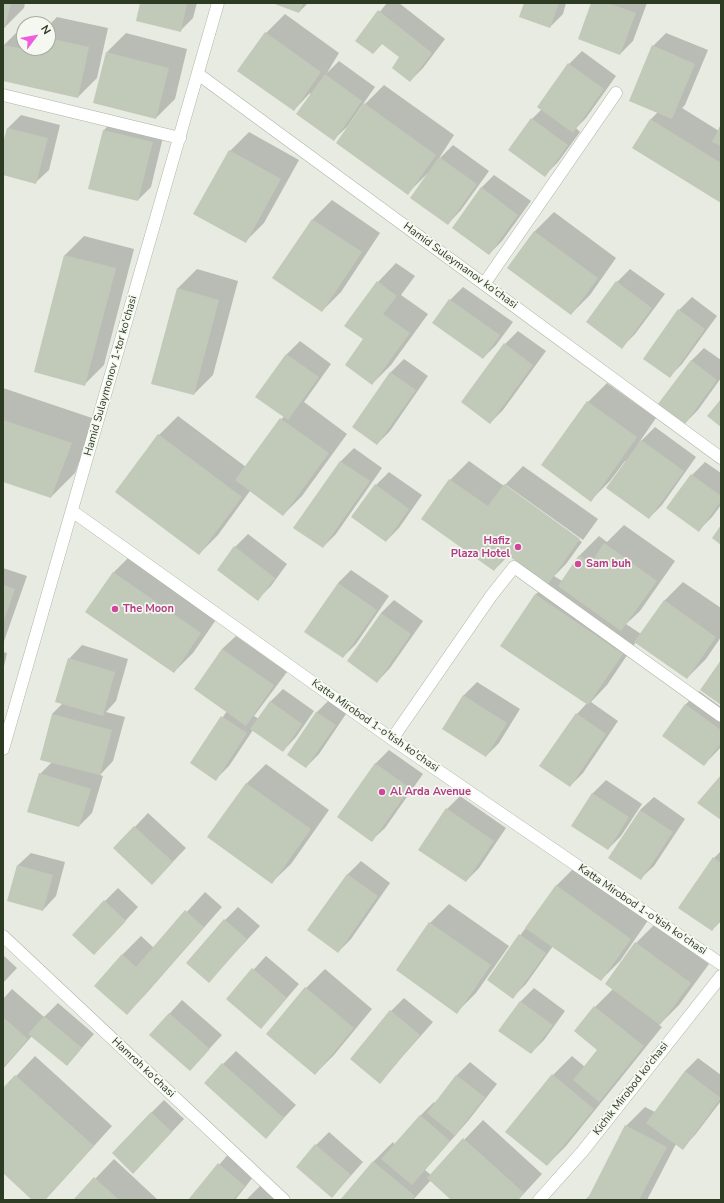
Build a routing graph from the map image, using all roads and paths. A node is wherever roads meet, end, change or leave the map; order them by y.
1 (218, 3) edge
2 (198, 74) junction
3 (616, 93) dead end
4 (3, 95) edge
5 (180, 138) junction
6 (484, 284) junction
7 (721, 458) edge
8 (72, 511) junction
9 (721, 716) edge
10 (392, 739) junction
11 (3, 749) edge
12 (3, 936) edge
13 (721, 964) edge
14 (721, 976) edge
15 (284, 1200) edge
16 (539, 1200) edge

1 - 2 street, Hamid Sulaymonov 1-tor ko'chasi
2 - 5 street, Hamid Sulaymonov 1-tor ko'chasi
2 - 6 street, Hamid Suleymanov ko'chasi
3 - 6 street
4 - 5 street
5 - 8 street, Hamid Sulaymonov 1-tor ko'chasi
6 - 7 street, Hamid Suleymanov ko'chasi
8 - 10 street, Katta Mirobod 1-o'tish ko'chasi
8 - 11 street, Hamid Sulaymonov 1-tor ko'chasi
9 - 10 street
10 - 13 street, Katta Mirobod 1-o'tish ko'chasi
12 - 15 street, Hamroh ko'chasi
14 - 16 street, Kichik Mirobod ko'chasi

